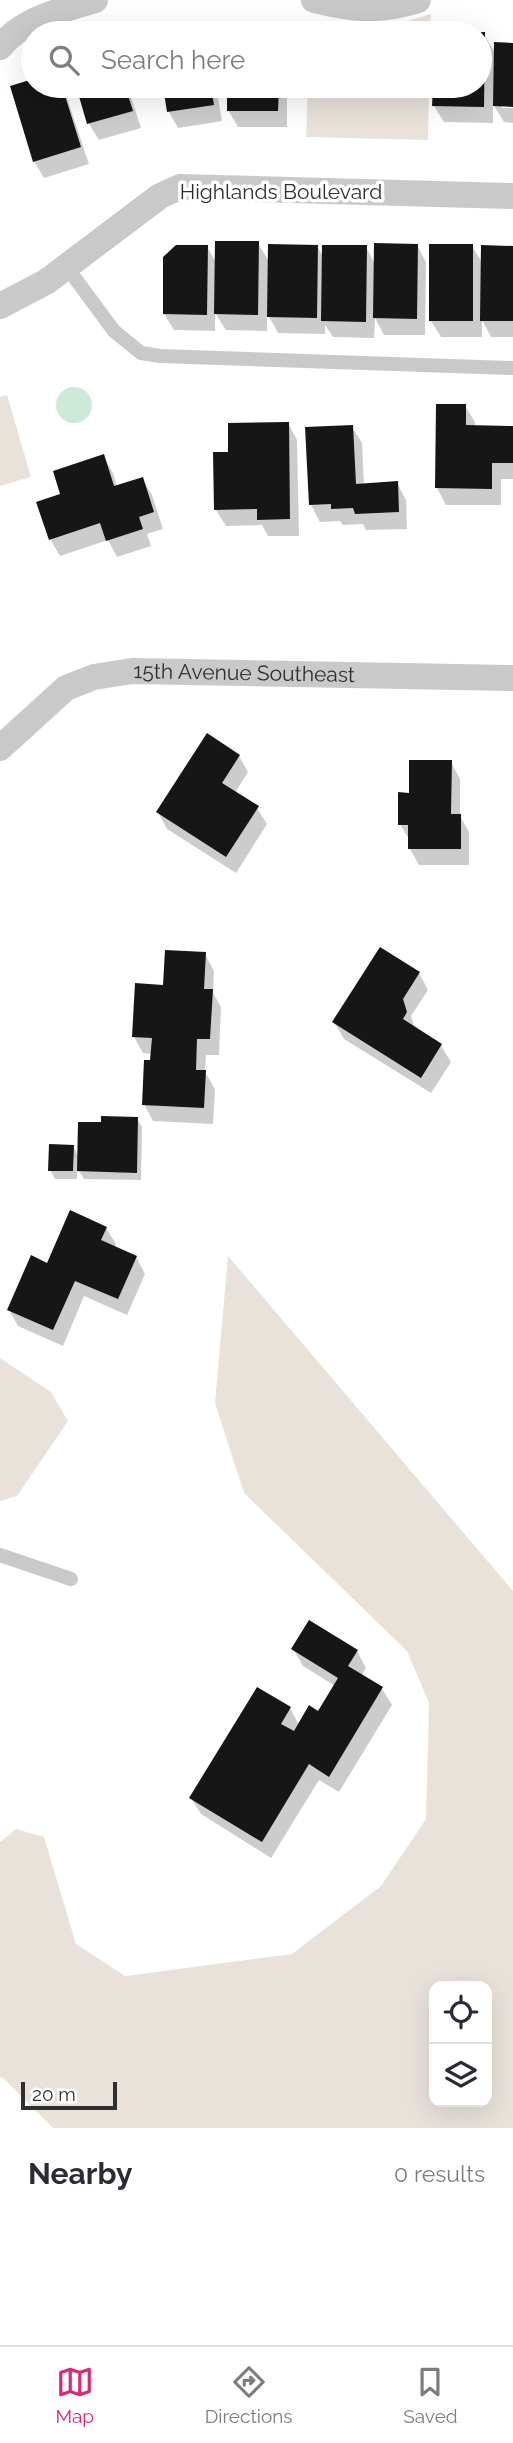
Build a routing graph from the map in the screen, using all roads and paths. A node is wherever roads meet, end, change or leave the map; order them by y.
1 (95, 0) edge
2 (314, 0) edge
3 (418, 0) edge
4 (50, 7) edge
5 (29, 21) edge
6 (21, 27) edge
7 (0, 47) edge
8 (513, 196) edge
9 (66, 266) junction
10 (0, 306) edge
11 (513, 368) edge
12 (513, 678) edge
13 (0, 748) edge
14 (0, 1555) edge
15 (71, 1579) dead end

1 - 4 street
2 - 3 street
4 - 5 street
6 - 7 street
8 - 9 street, Highlands Boulevard
9 - 10 street, Highlands Boulevard
9 - 11 lane
12 - 13 street, 15th Avenue Southeast
14 - 15 lane

